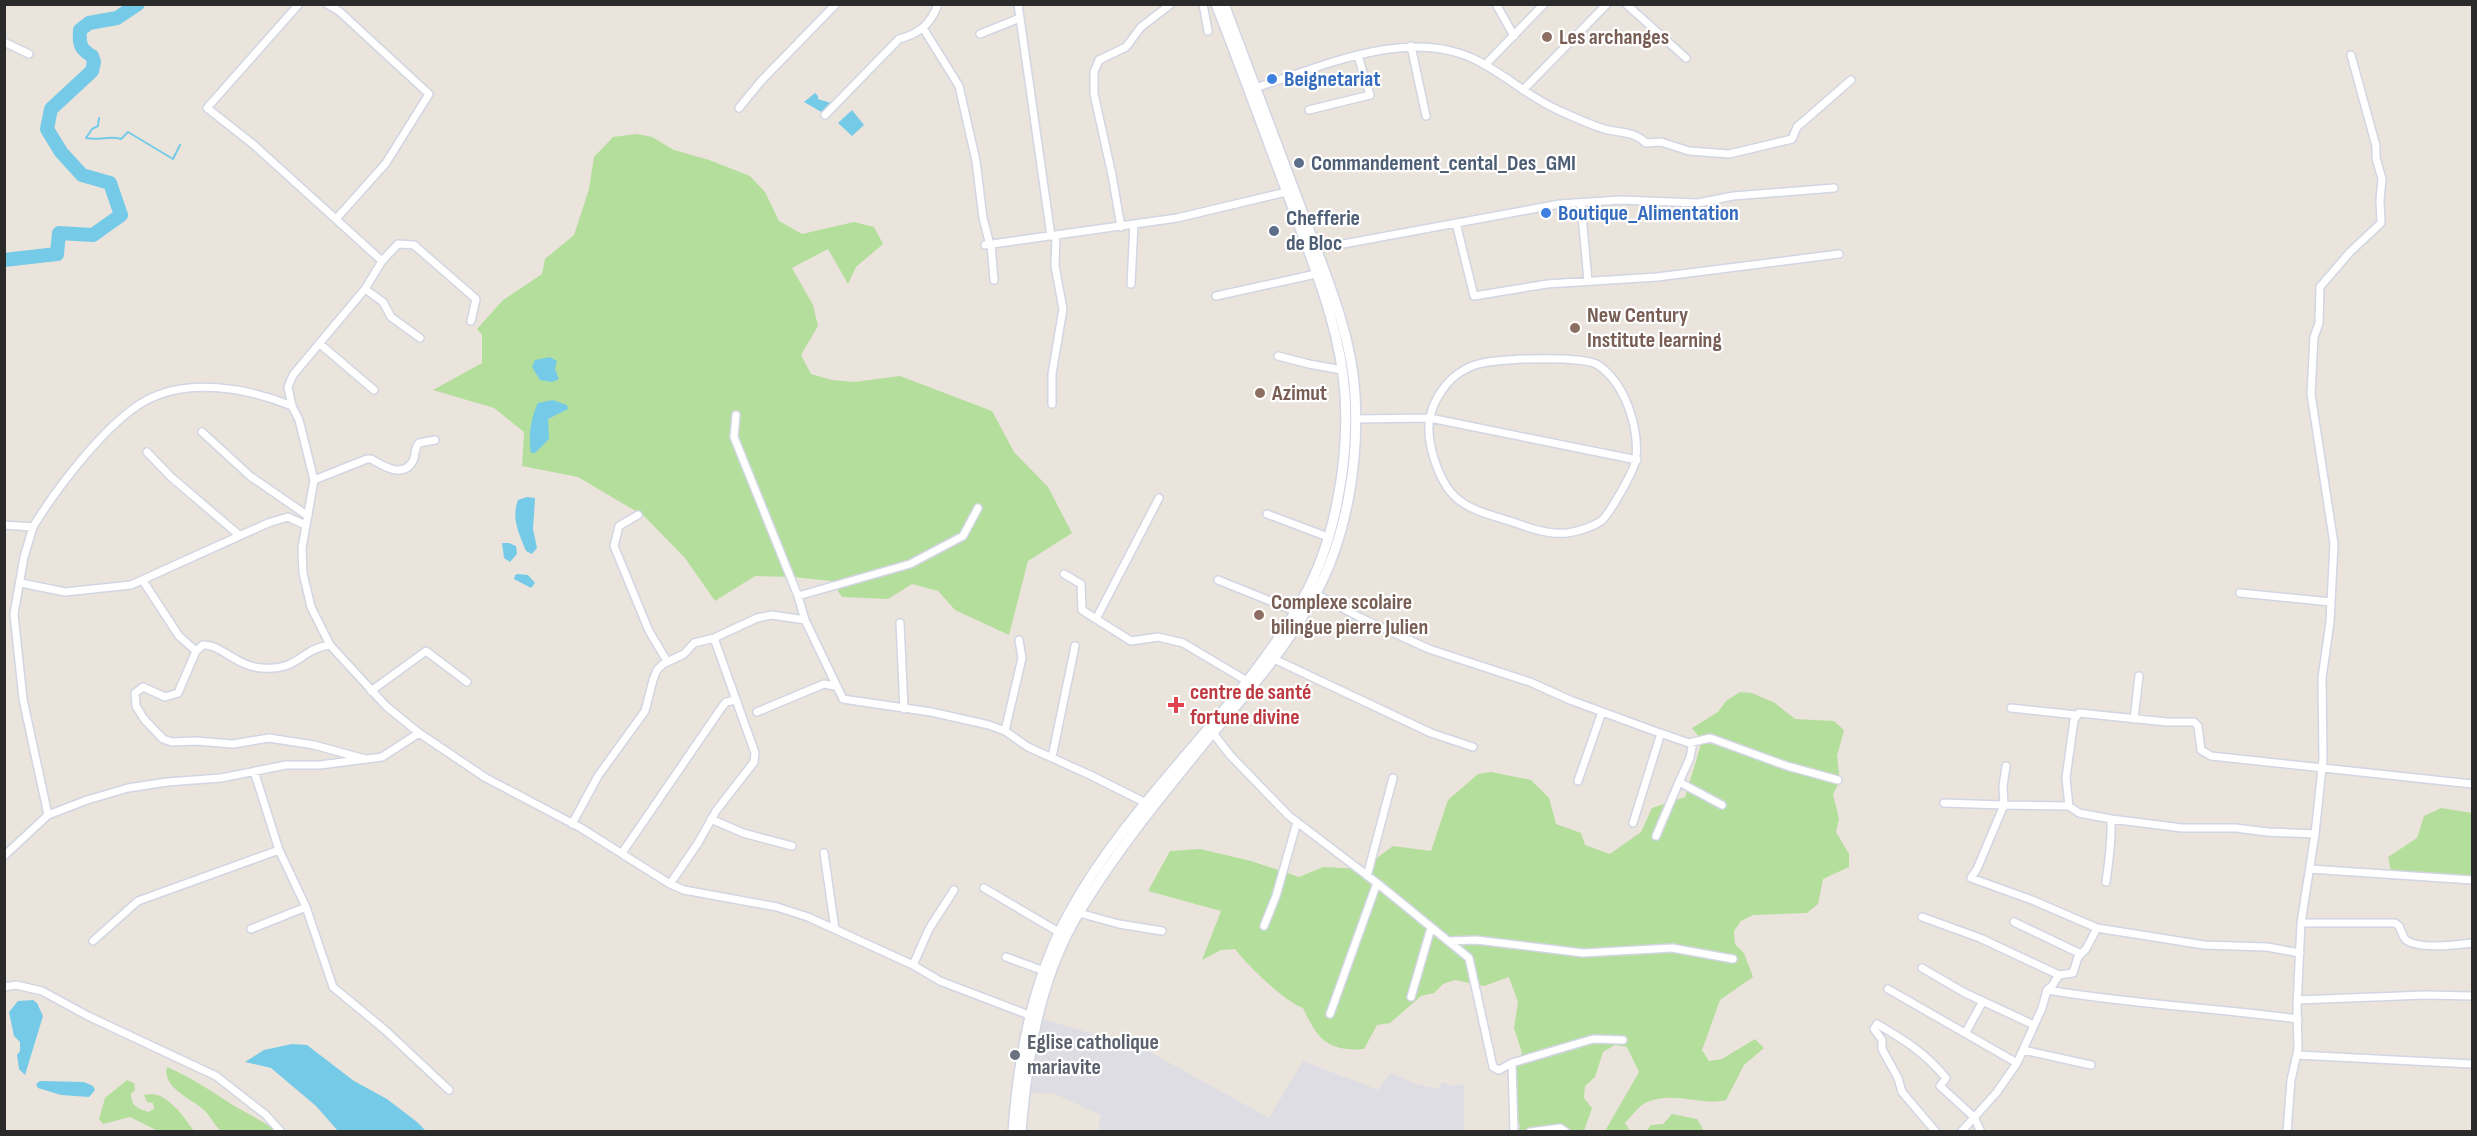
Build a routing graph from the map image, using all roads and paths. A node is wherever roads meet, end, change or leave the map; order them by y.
1 (299, 4) edge
2 (327, 4) edge
3 (836, 4) edge
4 (938, 4) edge
5 (1018, 4) edge
6 (1171, 4) edge
7 (1203, 4) edge
8 (1216, 4) edge
9 (1224, 4) edge
10 (1496, 4) edge
11 (1544, 4) edge
12 (1607, 4) edge
13 (1626, 4) edge
14 (1020, 18) junction
15 (923, 28) junction
16 (1208, 31) dead end
17 (980, 34) dead end
18 (1514, 36) junction
19 (4, 42) edge
20 (1411, 45) junction
21 (29, 54) dead end
22 (2351, 55) dead end
23 (1358, 56) junction
24 (1686, 58) dead end
25 (1485, 65) junction
26 (1851, 80) dead end
27 (1256, 88) junction
28 (1523, 90) junction
29 (739, 108) dead end
30 (1309, 110) dead end
31 (825, 115) dead end
32 (1426, 116) dead end
33 (1834, 188) dead end
34 (1287, 192) junction
35 (1581, 204) junction
36 (336, 219) junction
37 (1456, 223) junction
38 (1134, 224) junction
39 (1120, 226) junction
40 (1053, 236) junction
41 (988, 243) junction
42 (1316, 249) junction
43 (1839, 254) dead end
44 (382, 261) junction
45 (1316, 274) junction
46 (994, 280) dead end
47 (1588, 281) junction
48 (1131, 284) dead end
49 (365, 290) junction
50 (1216, 296) dead end
51 (471, 321) dead end
52 (420, 338) dead end
53 (320, 344) junction
54 (1278, 356) dead end
55 (1342, 370) junction
56 (374, 390) dead end
57 (1052, 404) dead end
58 (292, 406) junction
59 (736, 415) dead end
60 (1430, 418) junction
61 (1355, 419) junction
62 (202, 432) dead end
63 (435, 440) dead end
64 (147, 452) dead end
65 (1637, 460) junction
66 (314, 480) junction
67 (1159, 498) dead end
68 (978, 508) dead end
69 (1267, 514) dead end
70 (638, 515) dead end
71 (308, 516) junction
72 (4, 525) edge
73 (306, 525) junction
74 (33, 527) junction
75 (239, 535) junction
76 (1328, 537) junction
77 (1064, 574) dead end
78 (1218, 580) dead end
79 (144, 581) junction
80 (21, 583) junction
81 (2240, 593) dead end
82 (1316, 594) junction
83 (798, 596) junction
84 (2331, 602) junction
85 (1295, 611) junction
86 (1096, 619) junction
87 (805, 620) junction
88 (900, 624) dead end
89 (714, 638) junction
90 (1019, 640) dead end
91 (330, 645) junction
92 (1075, 646) dead end
93 (196, 651) junction
94 (1274, 659) junction
95 (667, 661) junction
96 (2139, 676) dead end
97 (1247, 681) junction
98 (467, 682) dead end
99 (836, 686) junction
100 (371, 691) junction
101 (736, 700) junction
102 (2011, 708) dead end
103 (904, 709) junction
104 (757, 712) dead end
105 (1602, 712) junction
106 (2076, 715) junction
107 (2134, 720) junction
108 (1005, 731) junction
109 (419, 733) junction
110 (1213, 733) junction
111 (1661, 733) junction
112 (1693, 742) junction
113 (1473, 747) dead end
114 (1052, 757) junction
115 (365, 759) junction
116 (2006, 766) dead end
117 (2322, 769) junction
118 (254, 771) junction
119 (1393, 778) dead end
120 (1838, 780) dead end
121 (1578, 781) dead end
122 (1679, 782) junction
123 (2472, 784) edge
124 (1144, 802) junction
125 (1944, 802) dead end
126 (1722, 805) dead end
127 (2004, 805) junction
128 (2069, 806) junction
129 (48, 815) junction
130 (711, 819) junction
131 (2111, 819) junction
132 (1297, 822) junction
133 (1633, 823) dead end
134 (572, 824) junction
135 (2315, 834) junction
136 (1656, 837) dead end
137 (792, 846) dead end
138 (279, 850) junction
139 (622, 853) junction
140 (824, 854) dead end
141 (4, 856) edge
142 (2310, 868) junction
143 (1367, 876) junction
144 (2472, 880) edge
145 (2106, 882) dead end
146 (1377, 883) junction
147 (670, 884) junction
148 (984, 888) dead end
149 (954, 890) dead end
150 (306, 907) junction
151 (1079, 913) junction
152 (1922, 917) dead end
153 (2014, 922) dead end
154 (2301, 923) junction
155 (1264, 926) dead end
156 (1431, 928) junction
157 (2097, 928) junction
158 (251, 929) dead end
159 (835, 929) junction
160 (1162, 931) dead end
161 (1063, 935) junction
162 (93, 941) dead end
163 (1450, 941) junction
164 (2472, 943) edge
165 (2300, 953) junction
166 (2081, 954) junction
167 (1006, 957) dead end
168 (1733, 959) dead end
169 (914, 964) junction
170 (1922, 968) dead end
171 (1044, 971) junction
172 (2059, 975) junction
173 (4, 987) edge
174 (1888, 989) dead end
175 (2047, 990) junction
176 (2472, 996) edge
177 (1411, 997) dead end
178 (2297, 1000) junction
179 (1983, 1001) junction
180 (1330, 1014) dead end
181 (1029, 1015) junction
182 (2298, 1019) junction
183 (2034, 1025) junction
184 (1966, 1032) junction
185 (1623, 1040) dead end
186 (2023, 1050) junction
187 (2297, 1054) junction
188 (1512, 1063) junction
189 (2017, 1063) junction
190 (2472, 1064) edge
191 (2091, 1065) dead end
192 (449, 1090) dead end
193 (1974, 1117) junction
194 (281, 1131) edge
195 (1013, 1131) edge
196 (1021, 1131) edge
197 (1514, 1131) edge
198 (1530, 1131) edge
199 (1566, 1131) edge
200 (1936, 1131) edge
201 (1961, 1131) edge
202 (1981, 1131) edge
203 (2287, 1131) edge

1 - 36 street
2 - 36 street
3 - 29 street
4 - 15 street
5 - 14 street
6 - 39 street
7 - 16 street
8 - 34 main road
9 - 27 main road
10 - 18 street
11 - 18 street
12 - 28 street
13 - 24 street
14 - 17 street
14 - 40 street
15 - 31 street
15 - 41 street
18 - 25 street
19 - 21 street
20 - 23 street
20 - 25 street
20 - 32 street
22 - 84 street
23 - 27 street
23 - 30 street
25 - 28 street
26 - 28 street
27 - 42 main road
33 - 35 street
34 - 38 street
34 - 45 main road
35 - 37 street
35 - 47 street
36 - 44 street
37 - 42 street
37 - 47 street
38 - 39 street
38 - 48 street
39 - 40 street
40 - 41 street
40 - 57 street
41 - 46 street
42 - 61 main road
43 - 47 street
44 - 49 street
44 - 51 street
45 - 50 street
45 - 55 main road
49 - 52 street
49 - 53 street
53 - 56 street
53 - 58 street
54 - 55 street
55 - 76 main road
58 - 66 street
58 - 74 street
59 - 83 street
60 - 61 street
60 - 65 street
60 - 65 street
60 - 65 street
61 - 82 main road
62 - 71 street
63 - 66 street
64 - 75 street
66 - 71 street
67 - 86 street
68 - 83 street
69 - 76 street
70 - 95 street
71 - 73 street
72 - 74 street
73 - 75 street
73 - 91 street
74 - 80 street
75 - 79 street
76 - 85 main road
77 - 86 street
78 - 85 street
79 - 80 street
79 - 93 street
80 - 129 street
81 - 84 street
82 - 94 main road
82 - 105 street
83 - 87 street
84 - 117 street
85 - 97 main road
86 - 97 street
87 - 89 street
87 - 99 street
88 - 103 street
89 - 95 street
89 - 101 street
90 - 108 street
91 - 93 street
91 - 100 street
92 - 114 street
93 - 115 street
94 - 110 main road
94 - 113 street
95 - 134 street
96 - 107 street
97 - 124 main road
98 - 100 street
99 - 103 street
99 - 104 street
100 - 109 street
101 - 130 street
101 - 139 street
102 - 106 street
103 - 108 street
105 - 111 street
105 - 121 street
106 - 107 street
106 - 128 street
107 - 117 street
108 - 114 street
109 - 115 street
109 - 134 street
110 - 132 street
110 - 151 main road
111 - 112 street
111 - 133 street
112 - 120 street
112 - 122 street
114 - 124 street
115 - 118 street
116 - 127 street
117 - 123 street
117 - 135 street
118 - 129 street
118 - 138 street
119 - 143 street
122 - 126 street
122 - 136 street
124 - 161 main road
125 - 127 street
127 - 128 street
127 - 157 street
128 - 131 street
129 - 141 street
130 - 137 street
130 - 147 street
131 - 135 street
131 - 145 street
132 - 143 street
132 - 155 street
134 - 139 street
135 - 142 street
138 - 150 street
138 - 162 street
139 - 147 street
140 - 159 street
142 - 144 street
142 - 154 street
143 - 146 street
146 - 156 street
146 - 180 street
147 - 159 street
148 - 161 street
149 - 169 street
150 - 158 street
150 - 192 street
151 - 160 street
151 - 161 main road
152 - 172 street
153 - 166 street
154 - 164 street
154 - 165 street
156 - 163 street
156 - 177 street
157 - 165 street
157 - 166 street
159 - 169 street
161 - 171 main road
161 - 196 main road
163 - 168 street
163 - 188 street
165 - 178 street
166 - 172 street
167 - 171 street
169 - 181 street
170 - 179 street
171 - 181 main road
172 - 175 street
173 - 194 street
174 - 184 street
175 - 182 street
175 - 183 street
176 - 178 street
178 - 182 street
179 - 183 street
179 - 184 street
181 - 195 main road
182 - 187 street
183 - 186 street
184 - 189 street
185 - 188 street
186 - 189 street
186 - 191 street
187 - 190 street
187 - 203 street
188 - 197 street
189 - 193 street
193 - 200 street
193 - 201 street
193 - 202 street
198 - 199 street

